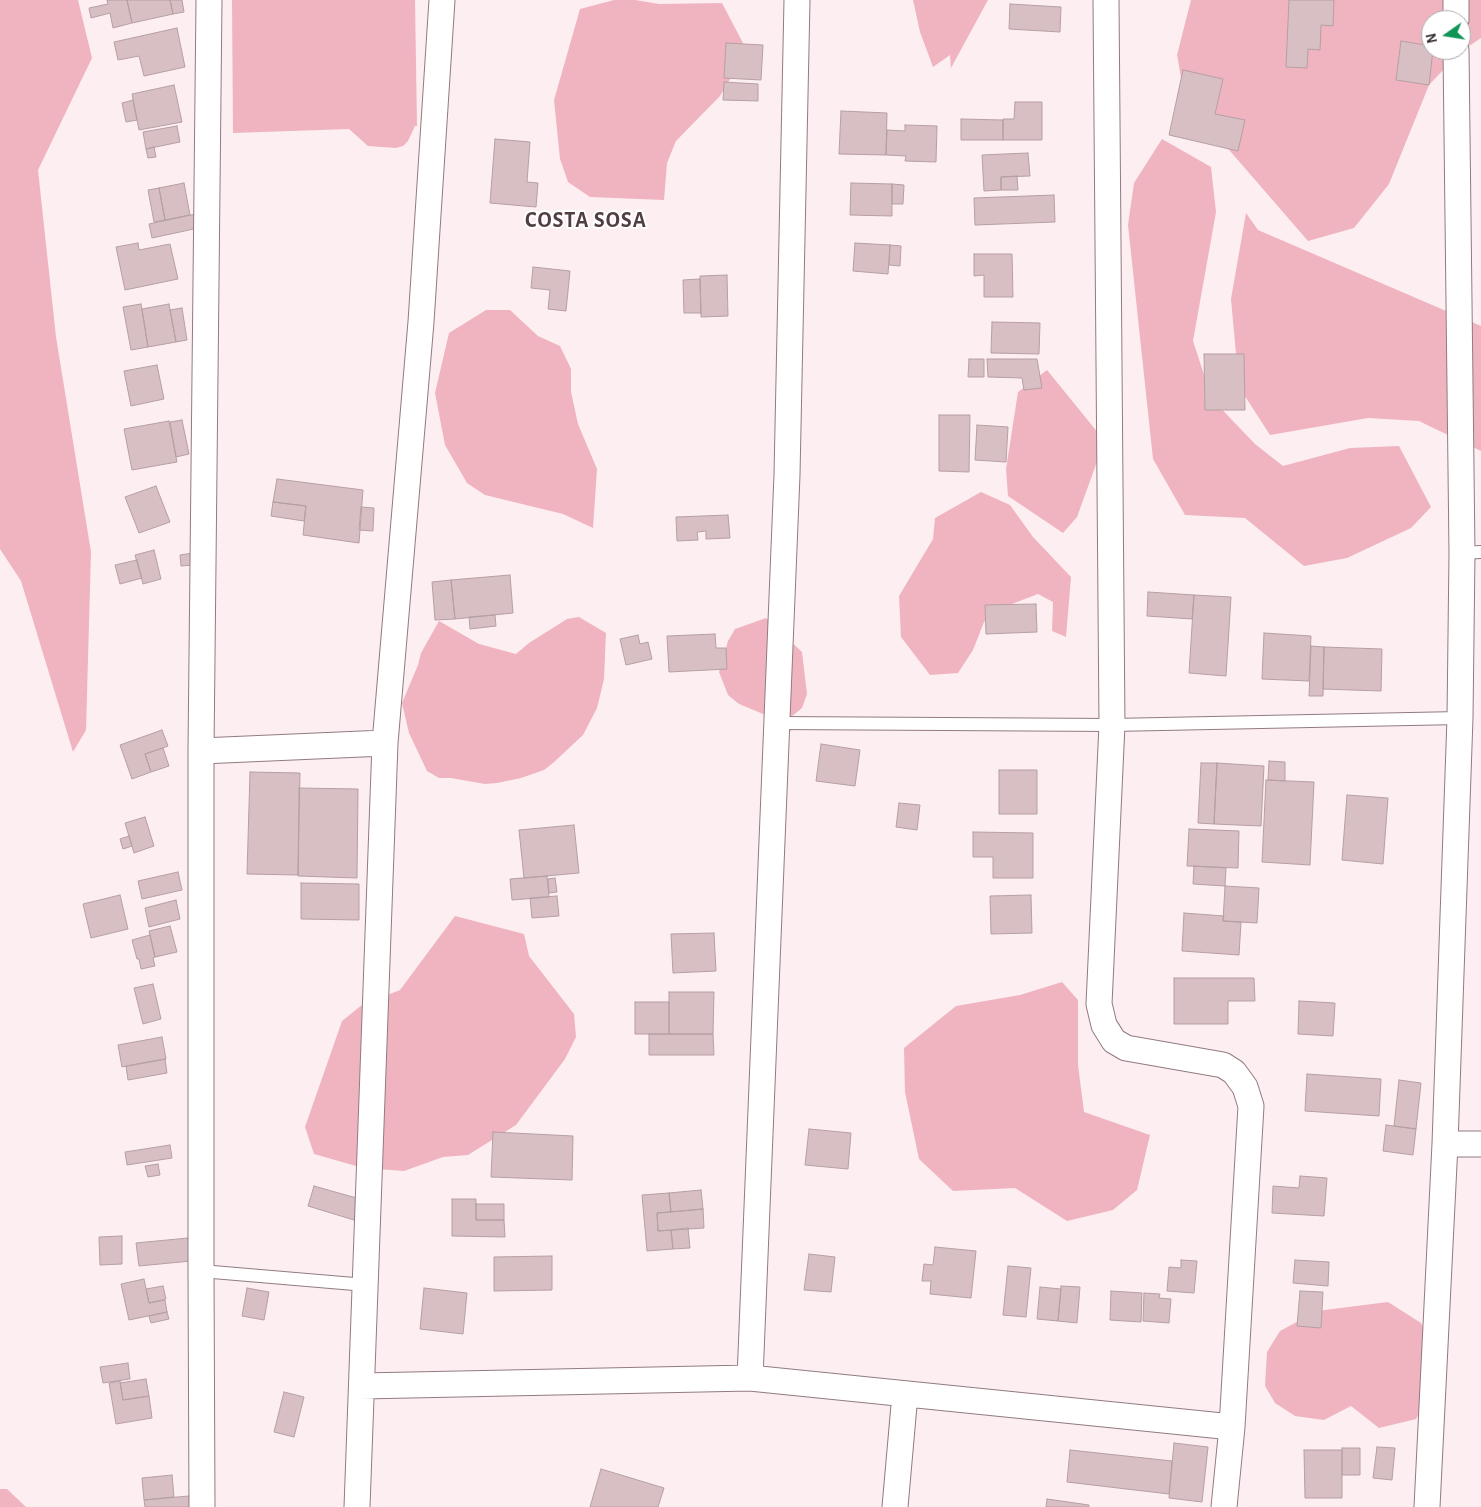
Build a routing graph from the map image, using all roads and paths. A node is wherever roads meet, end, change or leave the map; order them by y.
1 (209, 0) edge
2 (442, 0) edge
3 (797, 0) edge
4 (1106, 0) edge
5 (1456, 60) edge
6 (1472, 553) edge
7 (1460, 718) junction
8 (777, 723) junction
9 (1112, 725) junction
10 (385, 743) junction
11 (201, 752) junction
12 (1445, 1144) junction
13 (1481, 1144) edge
14 (201, 1271) junction
15 (366, 1285) junction
16 (750, 1378) junction
17 (362, 1386) junction
18 (905, 1394) junction
19 (1232, 1427) junction
20 (202, 1507) edge
21 (357, 1507) edge
22 (895, 1507) edge
23 (1224, 1507) edge
24 (1427, 1507) edge

1 - 11 street
2 - 10 street
3 - 8 street
4 - 9 street
5 - 6 street
6 - 7 street
7 - 9 lane
7 - 12 street
8 - 9 lane
8 - 16 street
9 - 19 street
10 - 11 street
10 - 15 street
11 - 14 street
12 - 13 street
12 - 24 street
14 - 15 lane
14 - 20 street
15 - 17 street
16 - 17 street
16 - 18 street
17 - 21 street
18 - 19 street
18 - 22 street
19 - 23 street

